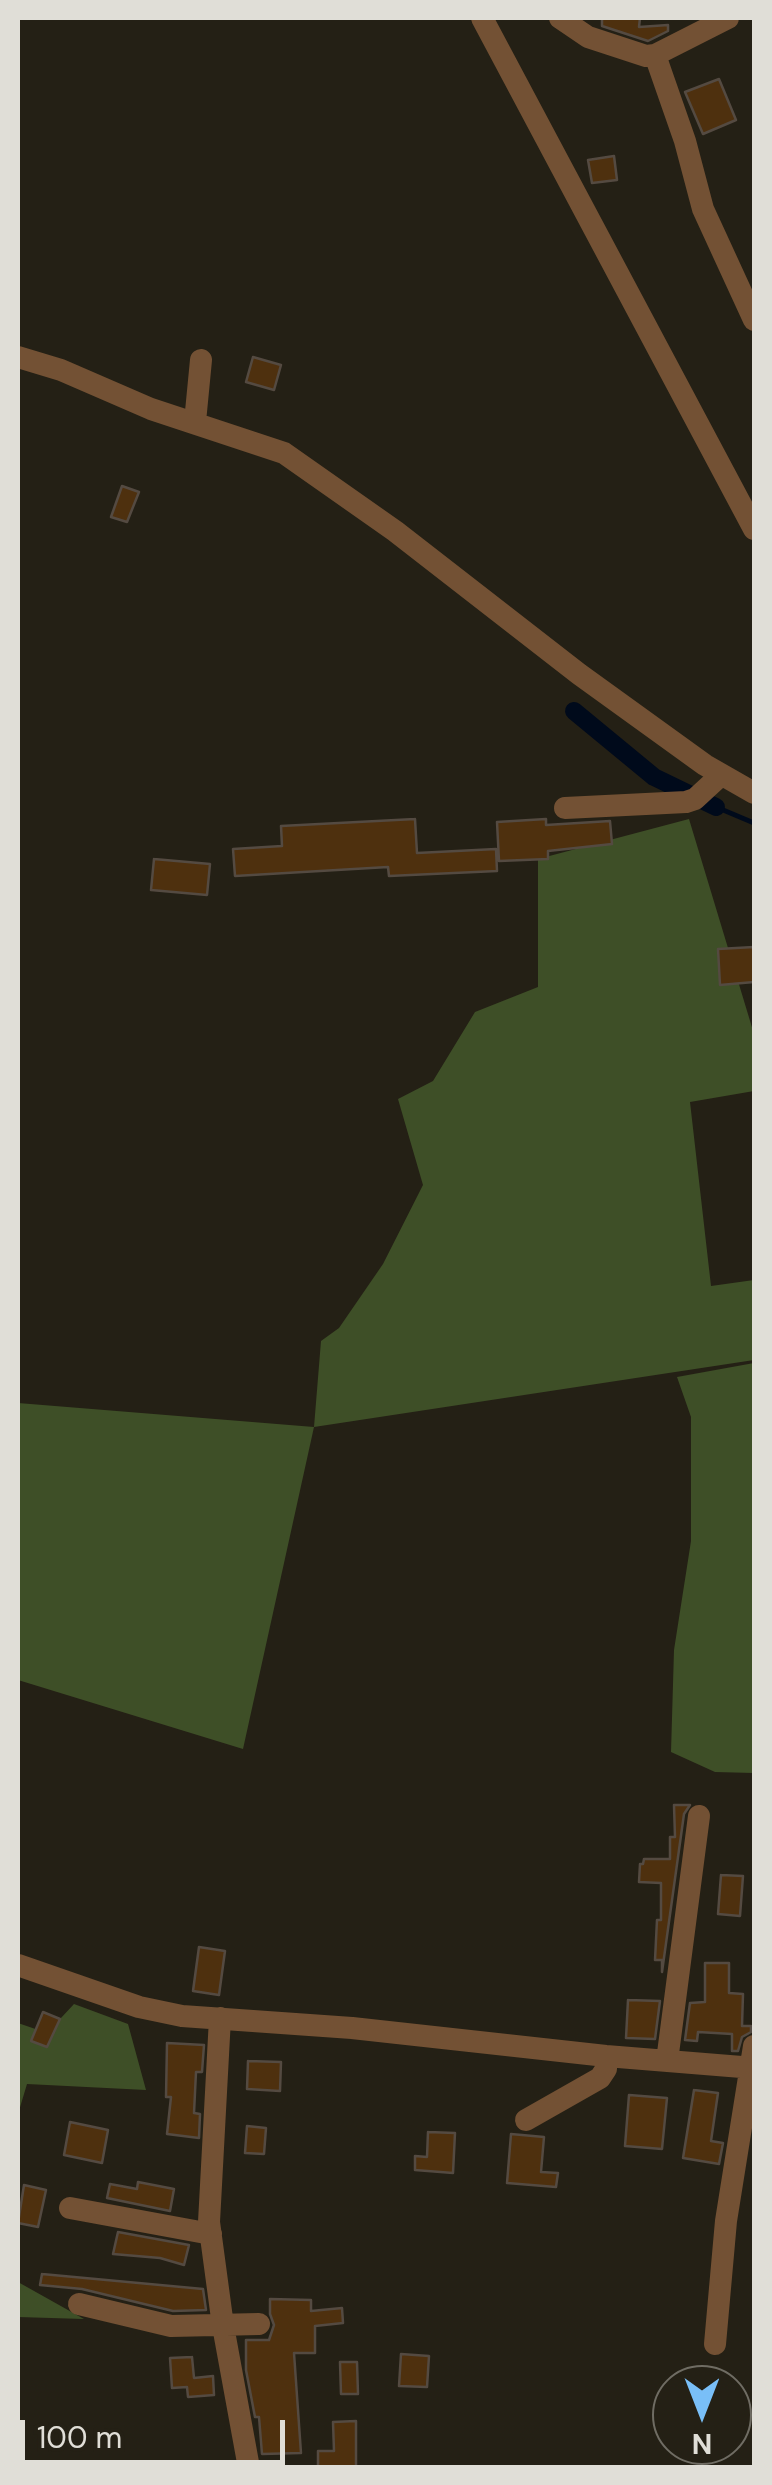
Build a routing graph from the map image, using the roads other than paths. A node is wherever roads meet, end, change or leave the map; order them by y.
1 (482, 18) edge
2 (560, 18) edge
3 (728, 18) edge
4 (590, 28) edge
5 (655, 55) junction
6 (754, 320) edge
7 (18, 357) edge
8 (202, 360) dead end
9 (194, 422) junction
10 (754, 529) edge
11 (719, 778) junction
12 (754, 793) edge
13 (565, 808) dead end
14 (700, 1816) dead end
15 (18, 1965) edge
16 (220, 2018) junction
17 (606, 2056) junction
18 (753, 2060) edge
19 (668, 2061) junction
20 (526, 2120) dead end
21 (70, 2208) dead end
22 (211, 2234) junction
23 (79, 2304) dead end
24 (258, 2324) dead end
25 (224, 2326) junction
26 (716, 2344) dead end
27 (249, 2468) edge

1 - 10 street
2 - 4 street
3 - 5 street
4 - 5 street
5 - 6 street
7 - 9 street
8 - 9 street
9 - 11 street
11 - 12 street
11 - 13 street
14 - 19 street
15 - 16 street
16 - 17 street
16 - 22 street
17 - 19 street
17 - 20 street
18 - 19 street
18 - 26 street
21 - 22 street
22 - 25 street
23 - 25 street
24 - 25 street
25 - 27 street

